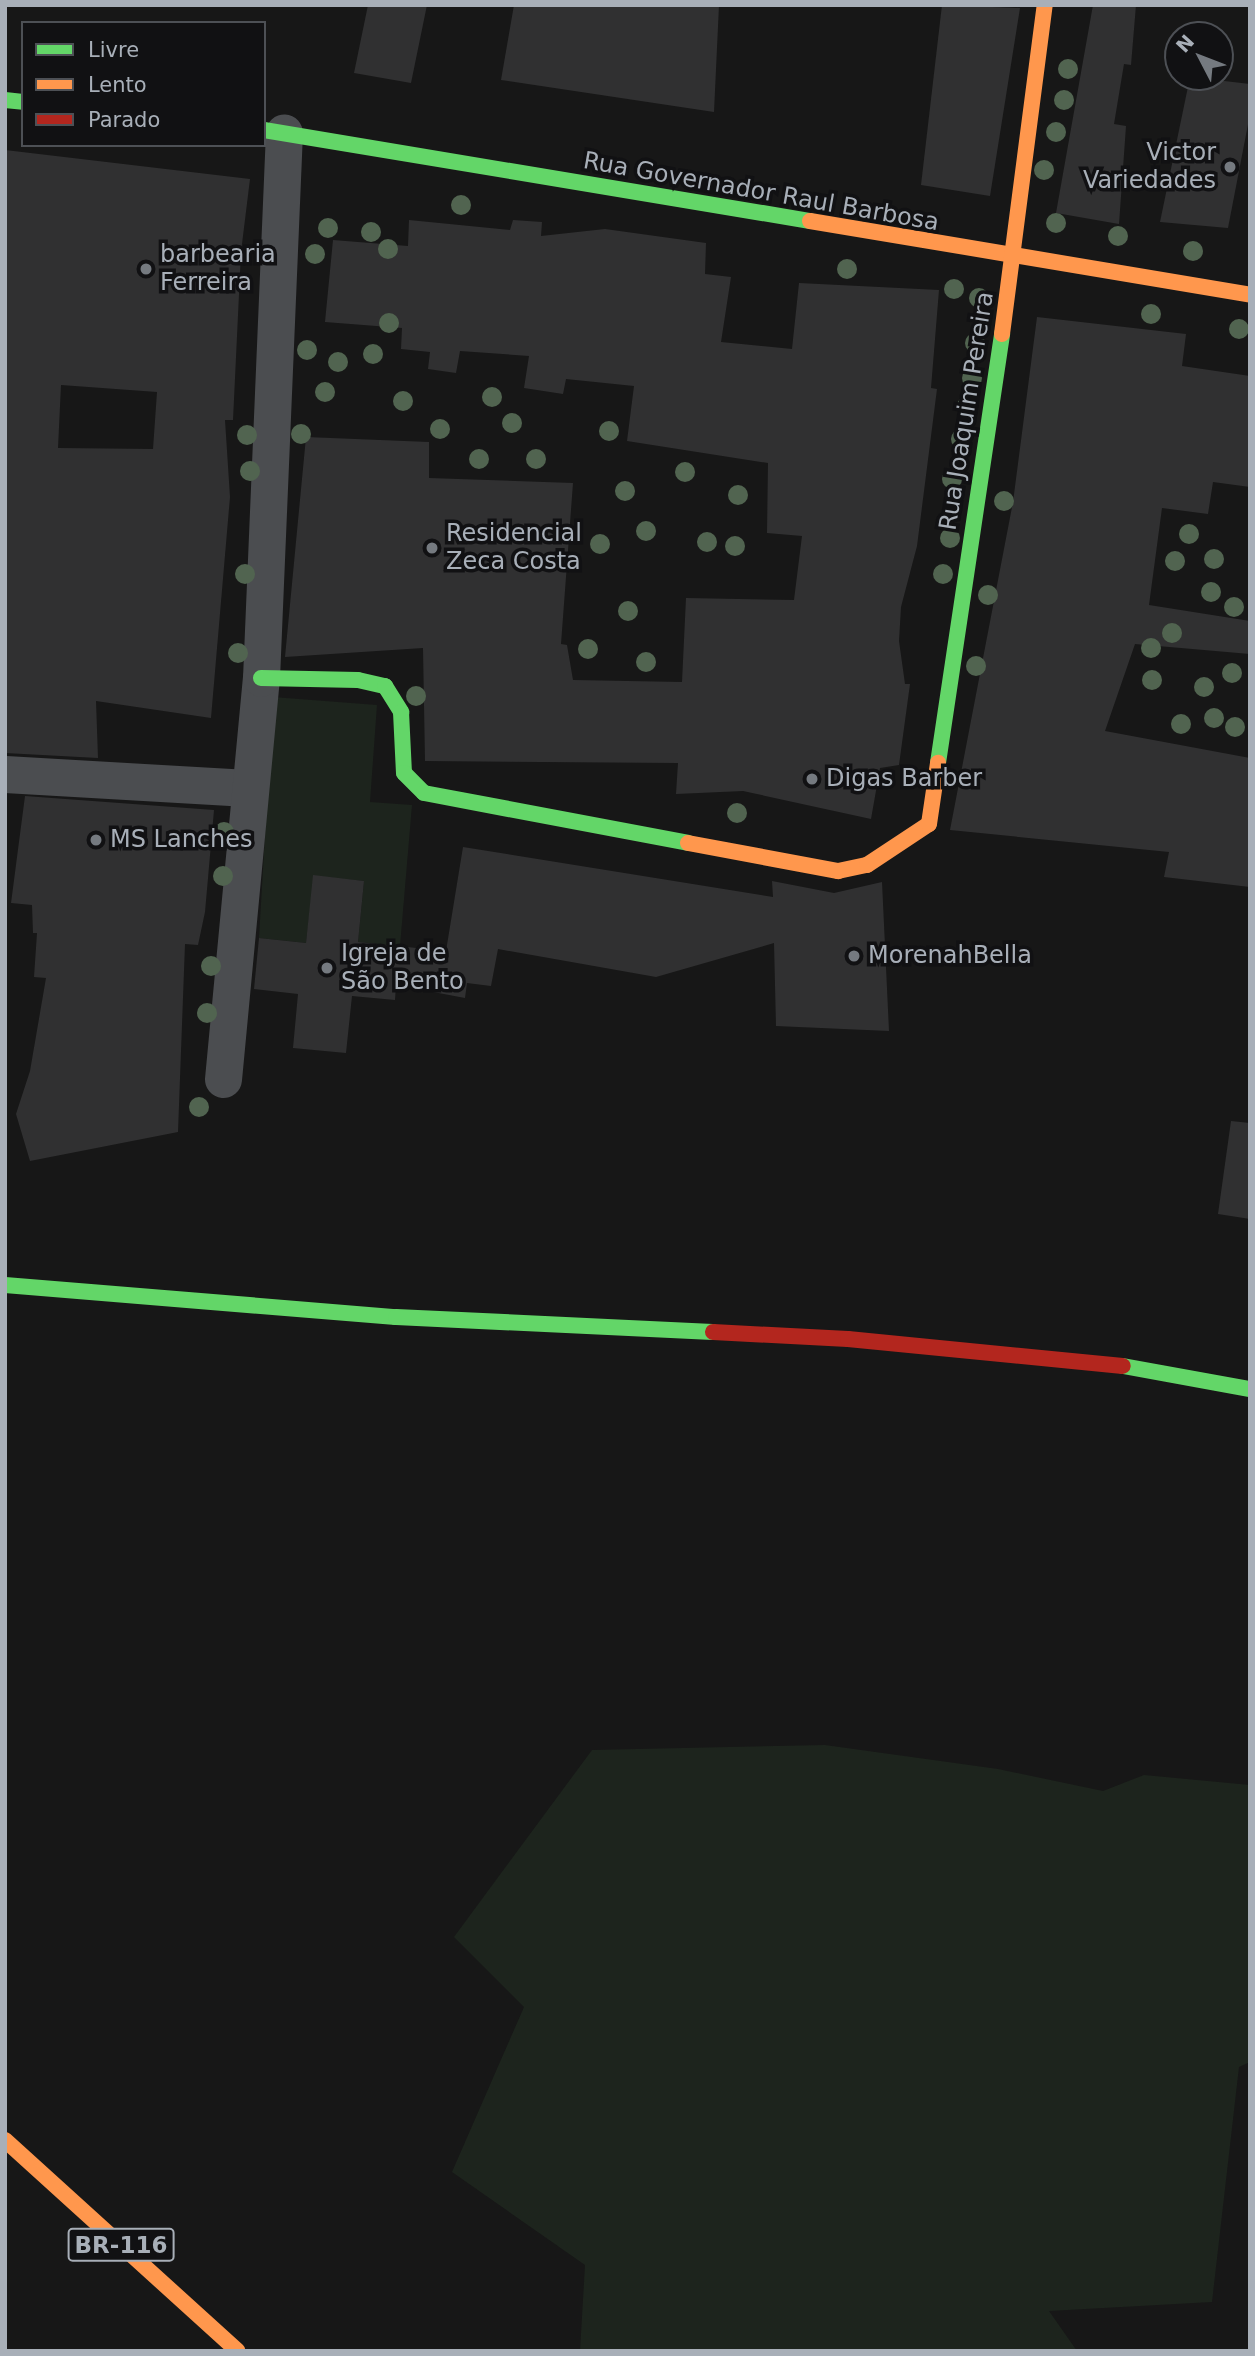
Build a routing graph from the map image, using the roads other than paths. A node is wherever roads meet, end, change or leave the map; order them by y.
1 (1045, 5) edge
2 (274, 131) edge
3 (1013, 259) junction
4 (1250, 295) edge
5 (261, 678) junction
6 (5, 774) edge
7 (248, 789) junction
8 (223, 1079) dead end
9 (5, 1285) edge
10 (1250, 1389) edge
11 (5, 2140) edge
12 (238, 2351) edge

1 - 3 main road, Rua Joaquim Pereira
2 - 3 main road, Rua Governador Raul Barbosa
2 - 5 street
3 - 4 main road, Rua Governador Raul Barbosa
3 - 5 main road, Rua Joaquim Pereira
5 - 7 street
6 - 7 street
7 - 8 street
9 - 10 main road
11 - 12 main road, BR-116

